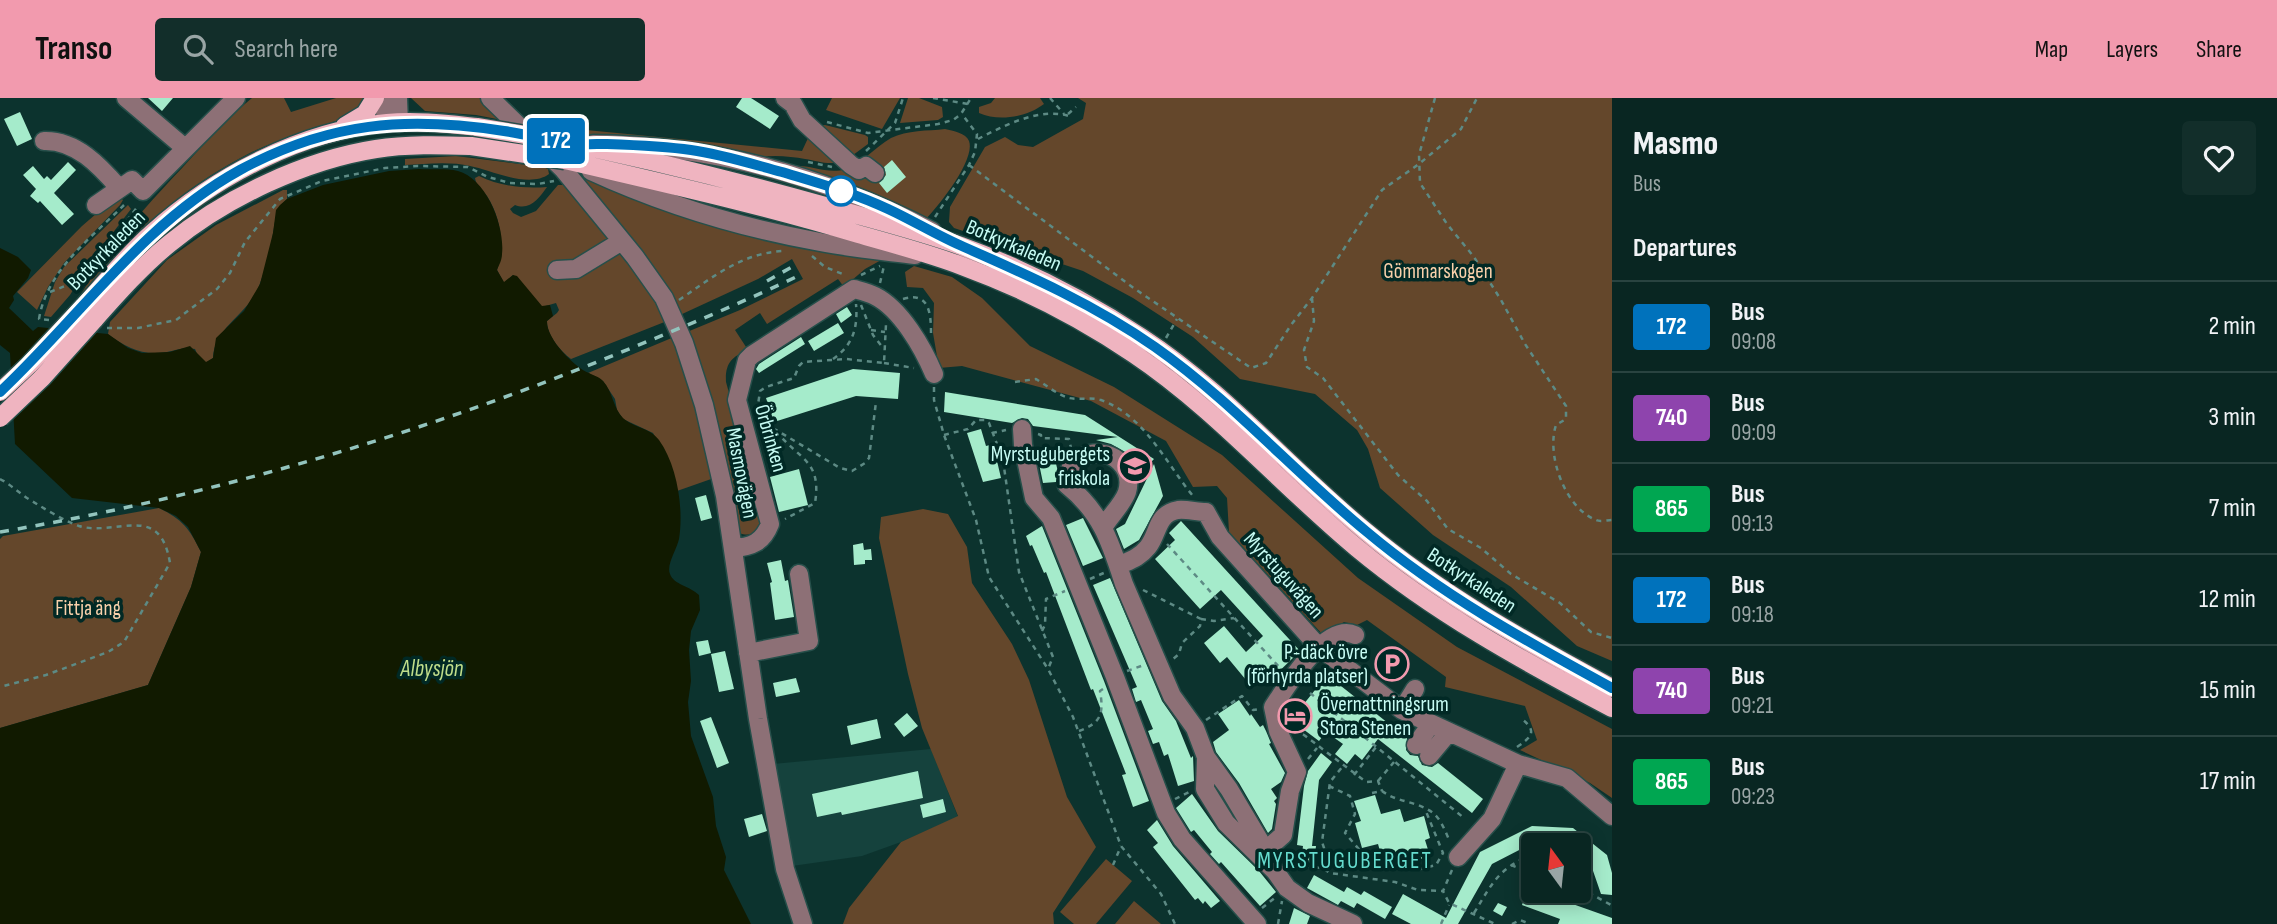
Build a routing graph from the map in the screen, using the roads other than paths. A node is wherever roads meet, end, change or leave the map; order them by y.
1 (126, 98) edge
2 (236, 98) edge
3 (374, 98) edge
4 (384, 98) edge
5 (398, 98) edge
6 (490, 98) edge
7 (785, 98) edge
8 (393, 123) junction
9 (329, 135) junction
10 (44, 141) dead end
11 (394, 146) junction
12 (185, 148) junction
13 (568, 152) junction
14 (875, 173) dead end
15 (119, 188) junction
16 (96, 205) dead end
17 (622, 241) junction
18 (557, 270) dead end
19 (87, 312) junction
20 (934, 374) road end
21 (0, 392) edge
22 (0, 418) edge
23 (1022, 429) dead end
24 (1103, 528) dead end
25 (733, 548) junction
26 (1120, 565) junction
27 (799, 574) dead end
28 (1355, 635) dead end
29 (1318, 646) junction
30 (748, 653) junction
31 (1612, 688) edge
32 (1415, 689) dead end
33 (1612, 708) edge
34 (1402, 710) junction
35 (1431, 724) junction
36 (1449, 733) junction
37 (1206, 757) junction
38 (1518, 764) junction
39 (1612, 816) edge
40 (1266, 849) junction
41 (1458, 856) road end
42 (1275, 871) junction
43 (1254, 921) edge
44 (803, 924) edge
45 (1353, 924) edge

1 - 12 street
2 - 12 street
3 - 9 main road
4 - 8 street
5 - 8 street
6 - 17 street, Masmovägen
7 - 14 street
8 - 9 main road, Botkyrkaleden
8 - 11 main road
8 - 13 main road, Botkyrkaleden, bridge
9 - 19 main road, Botkyrkaleden
10 - 15 street
11 - 13 main road, Botkyrkaleden, bridge
11 - 19 main road, Botkyrkaleden
12 - 15 street
13 - 31 main road, Botkyrkaleden
13 - 33 main road, Botkyrkaleden
15 - 16 street
17 - 18 street
17 - 25 street, Masmovägen
19 - 21 main road, Botkyrkaleden, bridge
19 - 22 main road, Botkyrkaleden, bridge
20 - 25 street, Örbrinken
23 - 43 street
24 - 26 street
25 - 30 street, Masmovägen
26 - 29 street, Myrstuguvägen
26 - 37 street
27 - 30 street
28 - 29 street
29 - 34 street, Myrstuguvägen
29 - 40 street
30 - 44 street, Masmovägen
32 - 34 street
34 - 35 street, Myrstuguvägen
35 - 36 street, Myrstuguvägen
35 - 36 street
36 - 38 street, Myrstuguvägen
37 - 40 street
37 - 42 street
38 - 39 street, Myrstuguvägen
38 - 41 street
40 - 42 street
42 - 45 street

